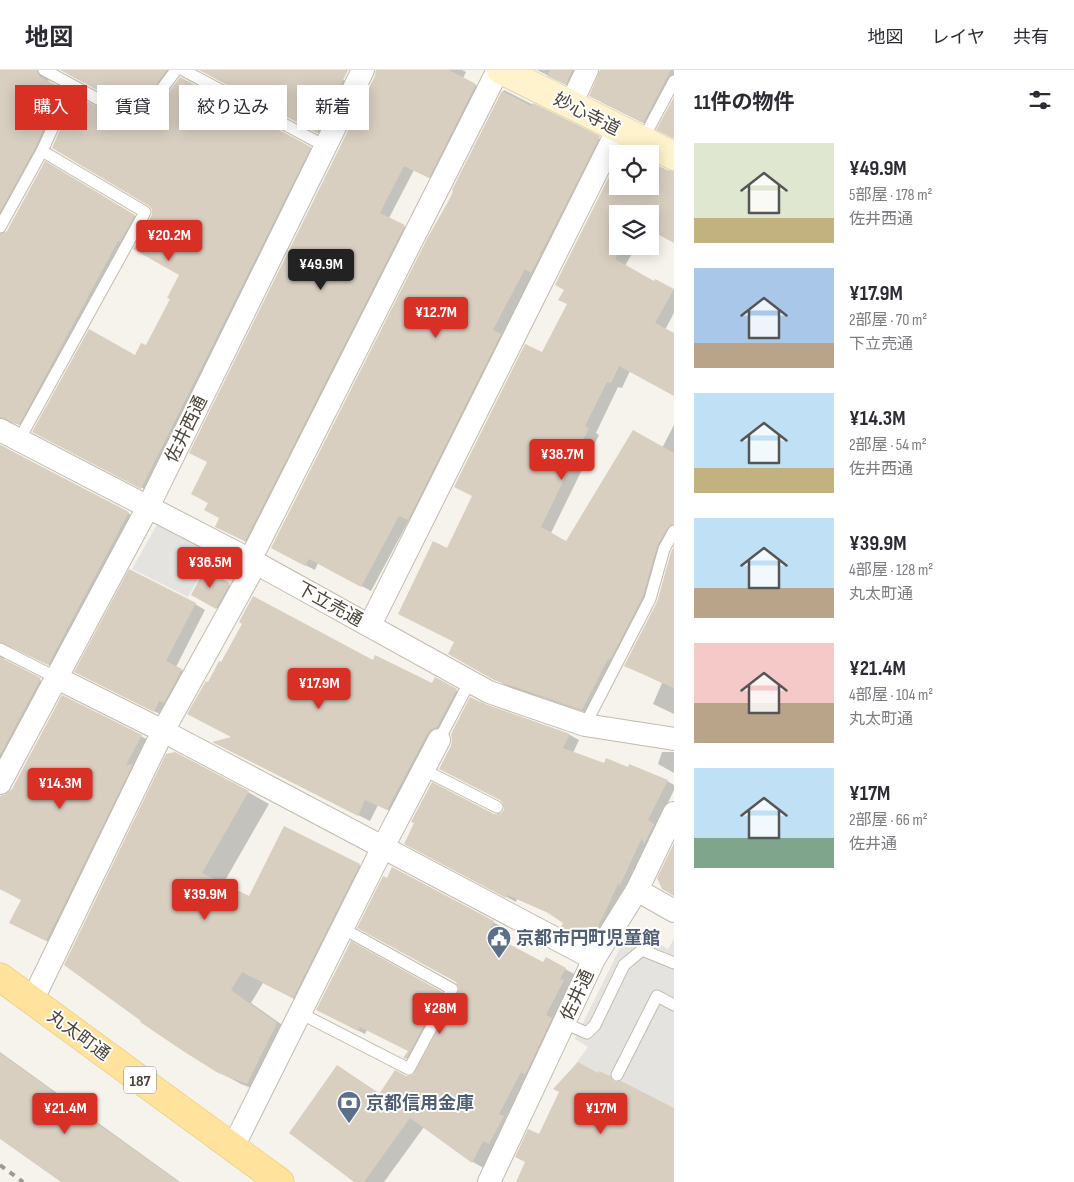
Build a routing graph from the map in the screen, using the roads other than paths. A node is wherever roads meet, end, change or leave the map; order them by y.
1 (44, 70) edge
2 (176, 70) edge
3 (183, 70) edge
4 (363, 70) edge
5 (500, 70) edge
6 (587, 70) edge
7 (674, 81) edge
8 (72, 85) edge
9 (87, 93) edge
10 (570, 106) junction
11 (618, 129) junction
12 (52, 130) edge
13 (642, 141) junction
14 (325, 146) junction
15 (42, 151) junction
16 (674, 156) edge
17 (0, 228) edge
18 (10, 435) edge
19 (148, 507) junction
20 (674, 531) edge
21 (253, 562) junction
22 (370, 625) junction
23 (0, 649) edge
24 (57, 678) junction
25 (470, 681) junction
26 (585, 725) junction
27 (163, 731) junction
28 (674, 739) edge
29 (439, 740) joint
30 (424, 770) junction
31 (0, 783) edge
32 (497, 807) dead end
33 (674, 813) edge
34 (382, 847) junction
35 (637, 890) junction
36 (674, 911) edge
37 (342, 928) junction
38 (594, 959) junction
39 (674, 964) edge
40 (0, 977) edge
41 (32, 1001) junction
42 (674, 1005) edge
43 (300, 1013) junction
44 (564, 1023) junction
45 (617, 1075) dead end
46 (233, 1147) junction
47 (280, 1182) edge
48 (489, 1182) edge

1 - 8 lane
2 - 9 lane
3 - 14 lane
4 - 14 street, 佐井西通
5 - 10 main road, 妙心寺道
5 - 21 street
6 - 10 street
7 - 13 lane
10 - 11 main road, 妙心寺道
11 - 13 main road, 妙心寺道
11 - 22 street
12 - 15 lane
13 - 16 main road, 妙心寺道
14 - 19 street, 佐井西通
15 - 17 lane
15 - 18 lane
18 - 19 street, 下立売通
19 - 21 street, 下立売通
19 - 24 street, 佐井西通
20 - 26 lane
21 - 22 street, 下立売通
21 - 27 street
22 - 25 street, 下立売通
23 - 24 lane
24 - 27 street
24 - 31 street, 佐井西通
25 - 26 street, 下立売通
25 - 29 lane
26 - 28 street, 下立売通
27 - 34 street
27 - 41 street
29 - 30 street
30 - 32 lane
30 - 34 street
33 - 35 street, 佐井通
34 - 37 street
34 - 38 street
35 - 36 street
35 - 38 street, 佐井通
37 - 43 street
37 - 43 lane
38 - 44 street, 佐井通
39 - 44 lane
40 - 41 main road, 丸太町通 / 187
41 - 46 main road, 丸太町通 / 187
42 - 45 lane
43 - 46 street
44 - 48 street, 佐井通
46 - 47 main road, 丸太町通 / 187

